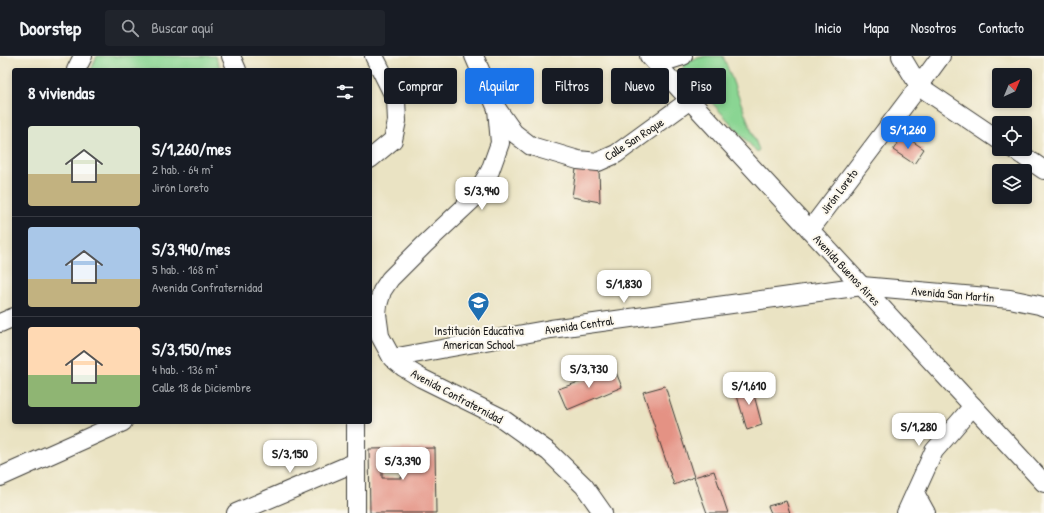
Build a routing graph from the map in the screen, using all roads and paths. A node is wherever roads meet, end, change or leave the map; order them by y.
1 (83, 56) edge
2 (231, 56) edge
3 (374, 56) edge
4 (474, 56) edge
5 (683, 56) edge
6 (901, 56) edge
7 (940, 56) edge
8 (653, 60) edge
9 (77, 68) edge
10 (236, 68) edge
11 (677, 86) edge
12 (919, 86) junction
13 (685, 104) edge
14 (694, 104) edge
15 (497, 109) junction
16 (992, 135) edge
17 (1023, 156) edge
18 (372, 157) edge
19 (1044, 170) edge
20 (810, 230) junction
21 (862, 286) junction
22 (1044, 307) edge
23 (12, 318) edge
24 (0, 323) edge
25 (374, 323) edge
26 (392, 358) junction
27 (973, 406) junction
28 (118, 424) edge
29 (356, 424) edge
30 (356, 462) junction
31 (0, 476) edge
32 (1044, 483) edge
33 (915, 493) junction
34 (236, 513) edge
35 (356, 513) edge
36 (603, 513) edge
37 (906, 513) edge
38 (926, 513) edge

1 - 9 street
2 - 10 street
3 - 18 street
4 - 15 street, Avenida Confraternidad
5 - 8 street
6 - 12 street
7 - 12 street, Jirón Loreto
8 - 11 street, Avenida Buenos Aires
12 - 16 street
12 - 20 street, Jirón Loreto
13 - 15 street, Calle San Roque
14 - 20 street, Avenida Buenos Aires
15 - 25 street, Avenida Confraternidad
17 - 19 street
20 - 21 street, Avenida Buenos Aires
21 - 22 street, Avenida San Martín
21 - 26 street, Avenida Central
21 - 27 street, Avenida Buenos Aires
23 - 24 street
25 - 26 street, Avenida Confraternidad
26 - 36 street, Avenida Confraternidad
27 - 32 street, Avenida Buenos Aires
27 - 33 street
28 - 31 street
29 - 30 street
30 - 34 street
30 - 35 street
33 - 37 street
33 - 38 street

